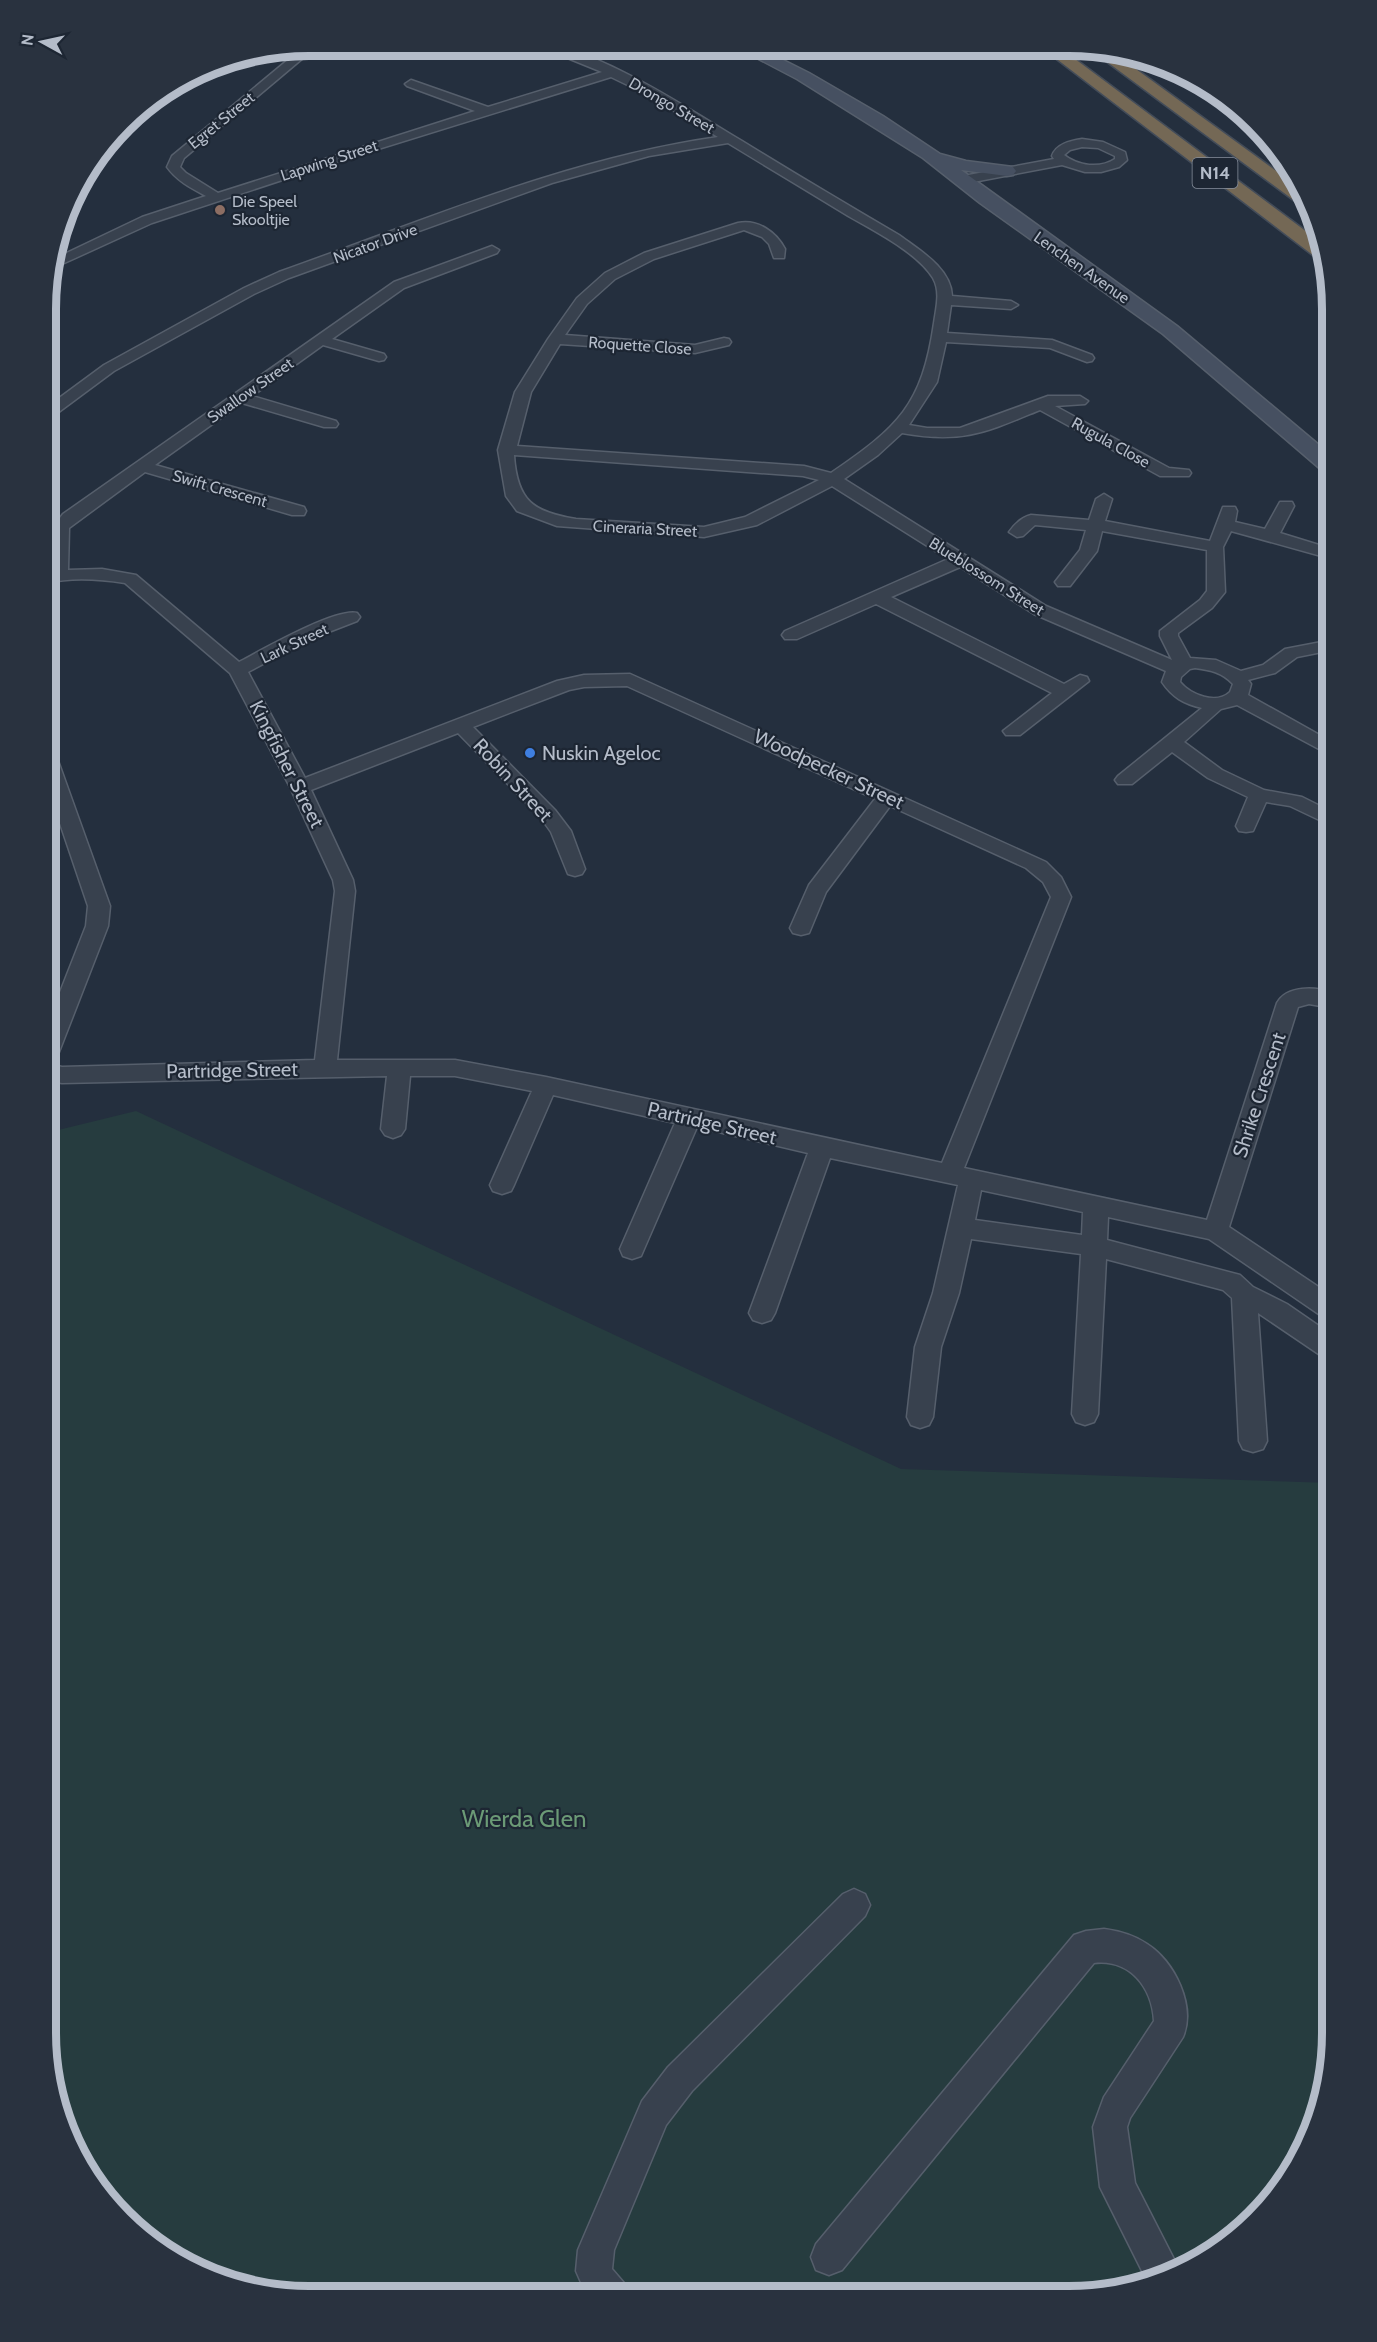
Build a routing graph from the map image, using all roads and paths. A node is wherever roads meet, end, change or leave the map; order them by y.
1 (302, 56) edge
2 (571, 56) edge
3 (748, 56) edge
4 (764, 56) edge
5 (1061, 56) edge
6 (1112, 59) edge
7 (614, 72) junction
8 (411, 84) dead end
9 (818, 87) junction
10 (487, 111) junction
11 (731, 140) junction
12 (929, 154) junction
13 (1063, 161) dead end
14 (1007, 171) junction
15 (963, 180) junction
16 (1292, 191) edge
17 (216, 196) junction
18 (1314, 247) edge
19 (492, 250) dead end
20 (779, 255) dead end
21 (60, 261) edge
22 (944, 300) junction
23 (1011, 305) dead end
24 (1053, 333) dead end
25 (939, 335) junction
26 (555, 339) junction
27 (320, 340) junction
28 (724, 342) dead end
29 (379, 357) dead end
30 (1087, 358) dead end
31 (240, 397) junction
32 (1080, 401) dead end
33 (1041, 404) junction
34 (56, 407) edge
35 (330, 424) dead end
36 (899, 428) junction
37 (506, 450) junction
38 (1322, 459) edge
39 (142, 466) junction
40 (804, 471) junction
41 (1183, 473) dead end
42 (833, 479) junction
43 (810, 490) junction
44 (1104, 499) dead end
45 (1286, 506) dead end
46 (298, 511) dead end
47 (1095, 527) junction
48 (1017, 532) dead end
49 (1270, 535) junction
50 (1215, 547) junction
51 (1322, 551) edge
52 (961, 560) junction
53 (56, 562) edge
54 (56, 576) edge
55 (1064, 582) dead end
56 (876, 597) junction
57 (351, 617) dead end
58 (791, 635) dead end
59 (1322, 647) edge
60 (1180, 667) junction
61 (238, 670) junction
62 (1238, 677) junction
63 (1237, 697) junction
64 (1216, 704) junction
65 (462, 726) junction
66 (1013, 731) dead end
67 (1171, 742) junction
68 (1322, 744) edge
69 (1125, 780) dead end
70 (56, 784) edge
71 (300, 787) junction
72 (1259, 795) junction
73 (887, 796) junction
74 (1322, 815) edge
75 (1246, 826) dead end
76 (575, 869) dead end
77 (801, 928) dead end
78 (1322, 998) edge
79 (56, 1031) edge
80 (400, 1067) junction
81 (325, 1068) junction
82 (56, 1076) edge
83 (546, 1085) junction
84 (689, 1118) junction
85 (393, 1129) dead end
86 (822, 1147) junction
87 (961, 1176) junction
88 (502, 1185) dead end
89 (1096, 1205) junction
90 (962, 1228) junction
91 (1216, 1231) junction
92 (1094, 1246) junction
93 (632, 1249) dead end
94 (1244, 1294) junction
95 (1322, 1303) edge
96 (762, 1312) dead end
97 (1322, 1342) edge
98 (1084, 1414) dead end
99 (920, 1417) dead end
100 (1252, 1442) dead end
101 (854, 1905) dead end
102 (829, 2257) dead end
103 (1160, 2269) edge
104 (603, 2286) edge

1 - 17 street, Egret Street
2 - 7 street, Drongo Street
3 - 9 main road, Lenchen Avenue
4 - 9 main road, Lenchen Avenue
5 - 18 highway, N14
6 - 16 highway, N14
7 - 10 street, Lapwing Street
7 - 11 street, Drongo Street
8 - 10 street
9 - 12 main road, Lenchen Avenue
10 - 17 street, Lapwing Street
11 - 22 street, Cineraria Street
11 - 34 street, Nicator Drive
12 - 14 main road
12 - 15 main road, Lenchen Avenue
13 - 14 street
14 - 15 street
15 - 38 main road, Lenchen Avenue
17 - 21 street, Lapwing Street
19 - 27 street, Swallow Street
20 - 26 street, Cineraria Street
22 - 23 street
22 - 25 street, Cineraria Street
24 - 25 street
25 - 30 street
25 - 36 street, Cineraria Street
26 - 28 street, Roquette Close
26 - 37 street, Cineraria Street
27 - 29 street
27 - 31 street, Swallow Street
31 - 35 street
31 - 39 street, Swallow Street
32 - 33 street, Rugula Close
33 - 36 street, Rugula Close
33 - 41 street, Rugula Close
36 - 42 street, Cineraria Street
37 - 40 street, Blueblossom Street
37 - 43 street, Cineraria Street
39 - 46 street, Swift Crescent
39 - 53 street, Swallow Street
40 - 42 street, Blueblossom Street
40 - 43 street
42 - 43 street, Cineraria Street
42 - 52 street, Blueblossom Street
44 - 47 street
45 - 49 street
47 - 48 street
47 - 50 street
47 - 55 street
49 - 50 street
49 - 51 street
50 - 60 street
52 - 56 street
52 - 60 street, Blueblossom Street
54 - 61 street, Kingfisher Street
56 - 58 street
56 - 66 street
57 - 61 street, Lark Street
59 - 62 street
60 - 62 street, Blueblossom Street
60 - 64 street
61 - 71 street, Kingfisher Street
62 - 63 street
63 - 64 street
63 - 68 street
64 - 67 street
65 - 71 street, Woodpecker Street
65 - 73 street, Woodpecker Street
65 - 76 street, Robin Street
67 - 69 street
67 - 72 street
70 - 79 street
71 - 81 street, Kingfisher Street
72 - 74 street
72 - 75 street
73 - 77 street
73 - 87 street, Woodpecker Street
78 - 91 street, Shrike Crescent
80 - 81 street, Partridge Street
80 - 83 street, Partridge Street
80 - 85 street
81 - 82 street, Partridge Street
83 - 84 street, Partridge Street
83 - 88 street
84 - 86 street, Partridge Street
84 - 93 street
86 - 87 street, Partridge Street
86 - 96 street
87 - 89 street, Partridge Street
87 - 90 street, Woodpecker Street
89 - 91 street, Partridge Street
89 - 92 street
90 - 92 street
90 - 99 street, Woodpecker Street
91 - 95 street, Partridge Street
92 - 94 street
92 - 98 street
94 - 97 street
94 - 100 street
101 - 104 street
102 - 103 street

